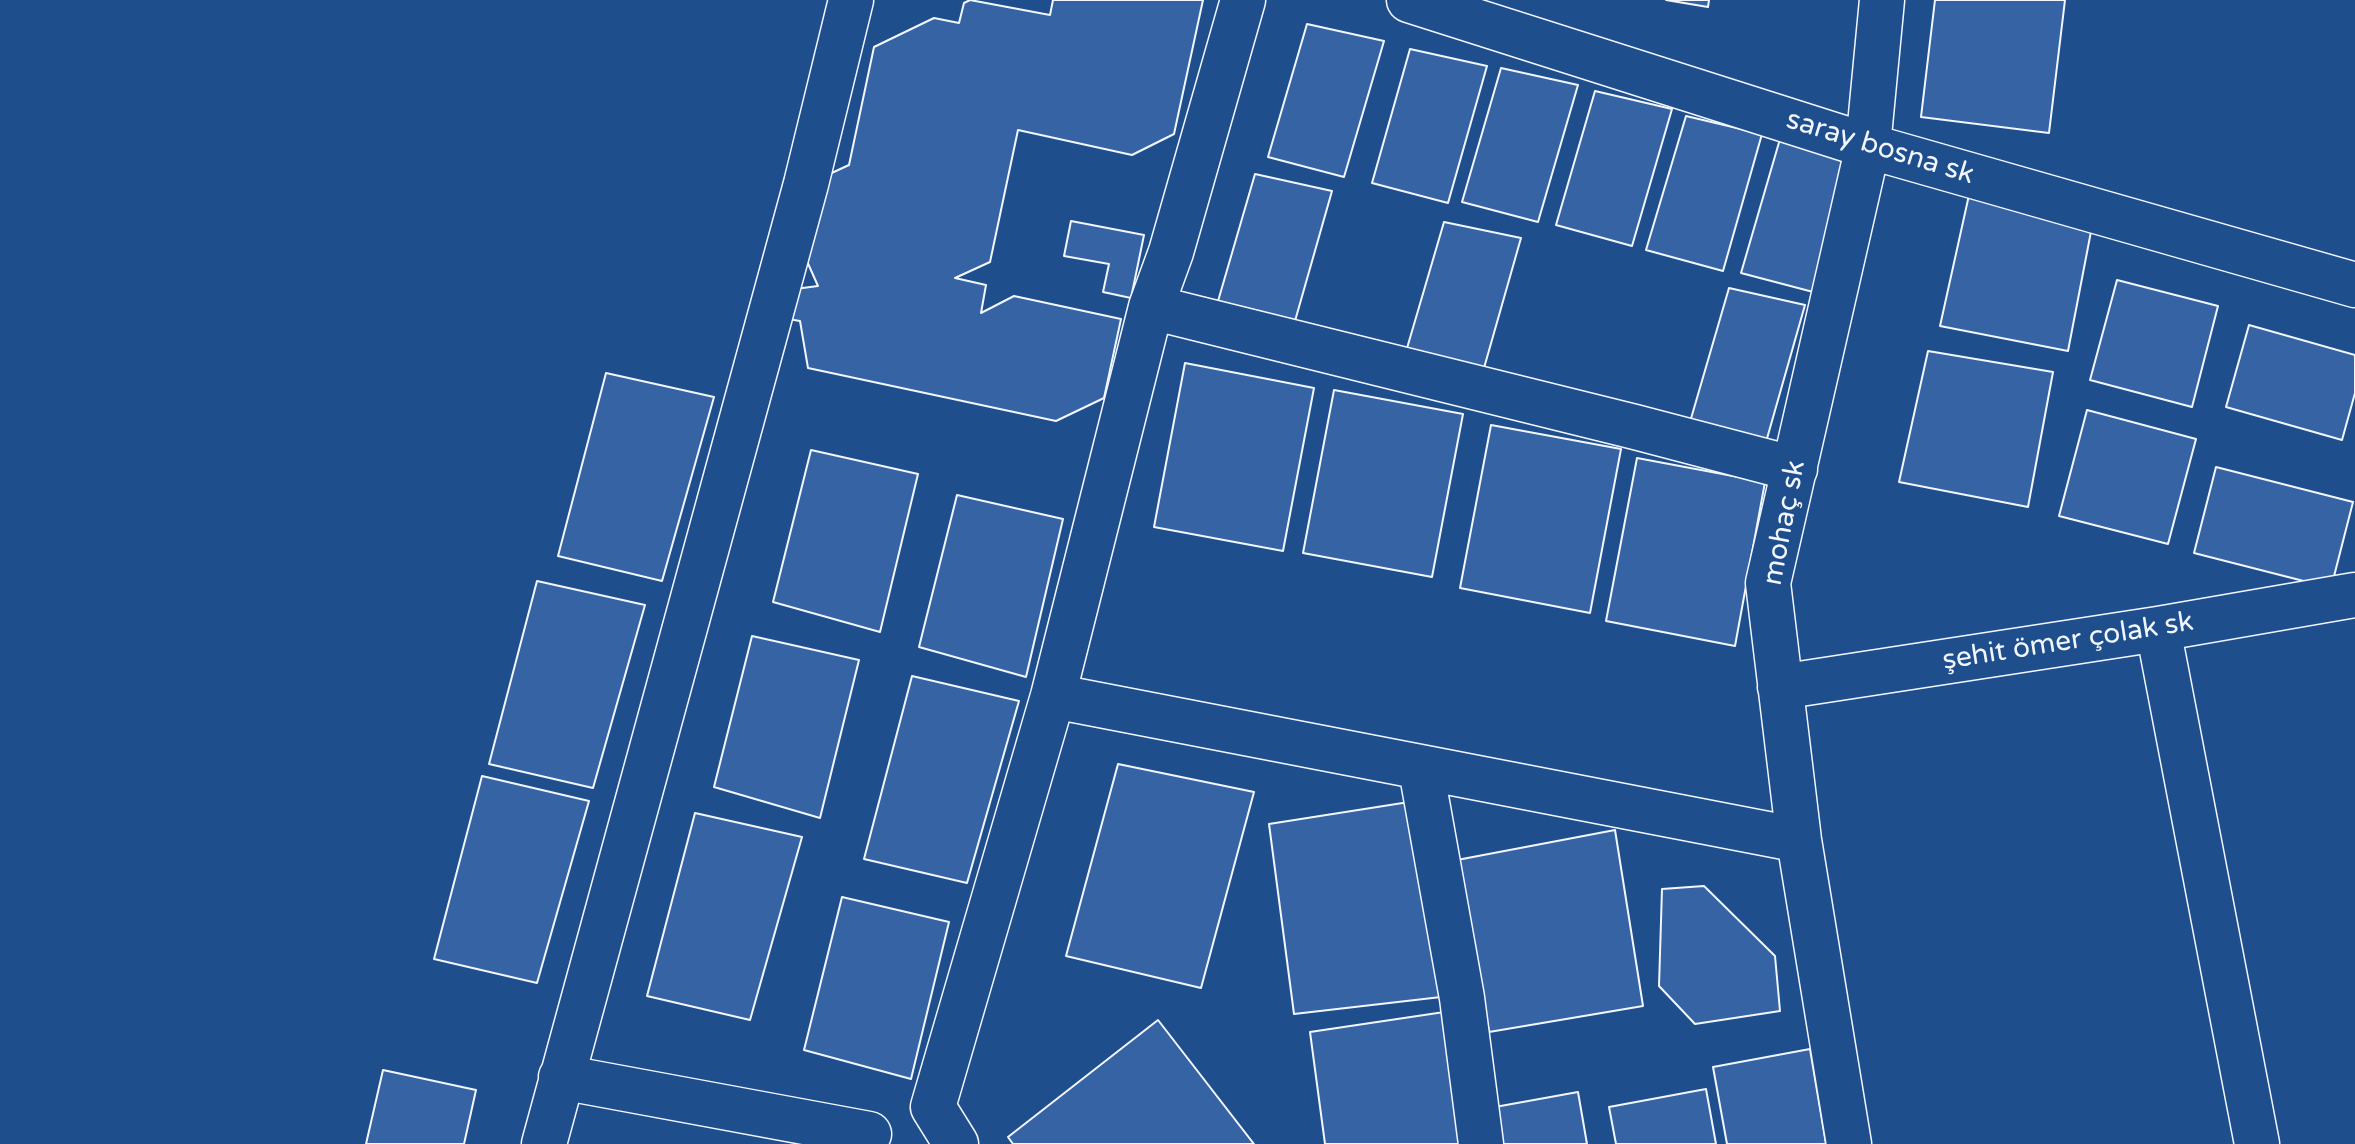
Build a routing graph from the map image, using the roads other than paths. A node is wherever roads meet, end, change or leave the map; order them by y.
1 (851, 0) edge
2 (1243, 0) edge
3 (1409, 0) edge
4 (1882, 0) edge
5 (1868, 146) junction
6 (2355, 285) edge
7 (1151, 307) junction
8 (1795, 469) junction
9 (2355, 595) edge
10 (2158, 629) junction
11 (1780, 687) junction
12 (1053, 696) junction
13 (1421, 769) junction
14 (1799, 840) junction
15 (561, 1077) junction
16 (933, 1107) junction
17 (866, 1139) edge
18 (544, 1144) edge
19 (956, 1144) edge
20 (1481, 1144) edge
21 (1849, 1144) edge
22 (2257, 1144) edge

1 - 15 street
2 - 7 street
3 - 5 street, saray bosna sk
4 - 5 street, mohaç sk
5 - 6 street, saray bosna sk
5 - 8 street, mohaç sk
7 - 8 street
7 - 12 street
8 - 11 street, mohaç sk
9 - 10 street, şehit ömer çolak sk
10 - 11 street, şehit ömer çolak sk
10 - 22 street
11 - 14 street, mohaç sk
12 - 13 street
12 - 16 street
13 - 14 street
13 - 20 street
14 - 21 street, mohaç sk
15 - 17 street
15 - 18 street
16 - 17 street
16 - 19 street

